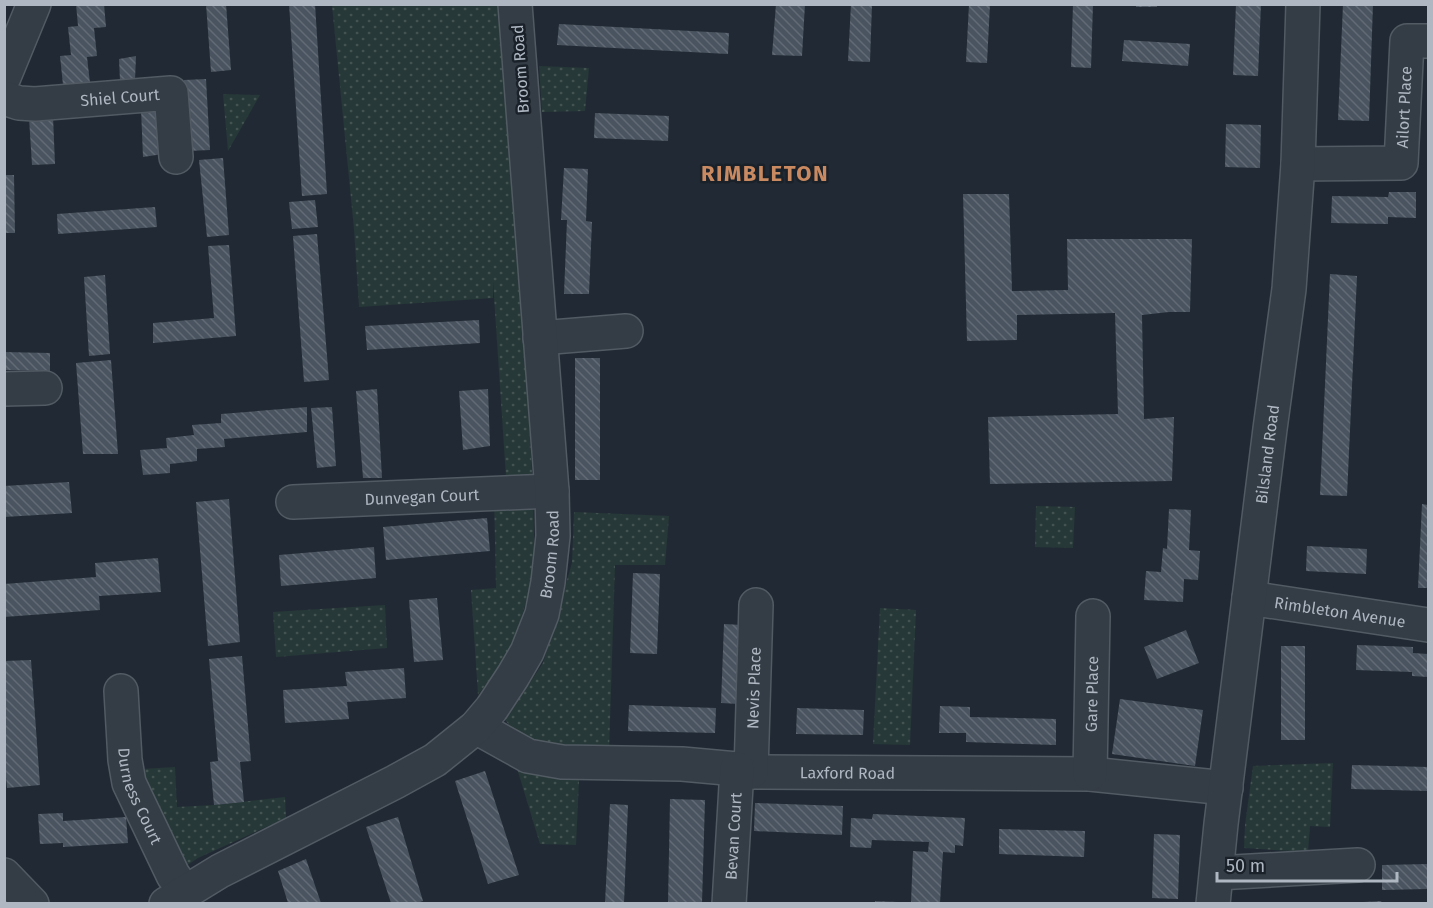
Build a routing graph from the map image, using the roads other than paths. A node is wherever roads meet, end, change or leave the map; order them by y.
1 (34, 4) edge
2 (514, 4) edge
3 (1303, 4) edge
4 (1428, 40) edge
5 (4, 77) edge
6 (4, 99) edge
7 (176, 157) dead end
8 (1298, 164) junction
9 (626, 330) dead end
10 (540, 338) junction
11 (45, 388) dead end
12 (4, 389) edge
13 (552, 491) junction
14 (293, 502) dead end
15 (1250, 598) junction
16 (756, 605) dead end
17 (1093, 616) dead end
18 (1428, 625) edge
19 (121, 691) dead end
20 (476, 728) junction
21 (744, 770) junction
22 (1090, 774) junction
23 (1226, 788) junction
24 (1358, 866) dead end
25 (4, 875) edge
26 (1215, 888) edge
27 (176, 898) edge
28 (32, 903) edge
29 (729, 903) edge

1 - 5 street
2 - 10 street, Broom Road
3 - 8 street, Bilsland Road
4 - 8 street, Ailort Place
6 - 7 street, Shiel Court
8 - 15 street, Bilsland Road
9 - 10 street
10 - 13 street, Broom Road
11 - 12 street
13 - 14 street, Dunvegan Court
13 - 20 street, Broom Road
15 - 18 street, Rimbleton Avenue
15 - 23 street, Bilsland Road
16 - 21 street, Nevis Place
17 - 22 street, Gare Place
19 - 27 street, Durness Court
20 - 21 street, Laxford Road
20 - 27 street, Broom Road
21 - 22 street, Laxford Road
21 - 29 street, Bevan Court
22 - 23 street, Laxford Road
23 - 26 street, Bilsland Road
24 - 26 street
25 - 28 street

